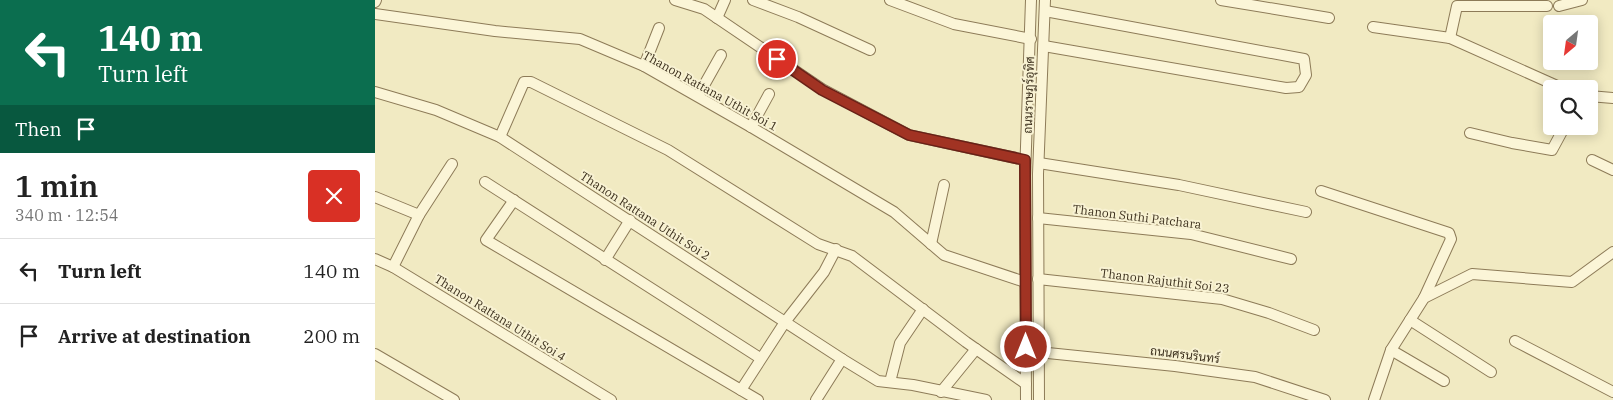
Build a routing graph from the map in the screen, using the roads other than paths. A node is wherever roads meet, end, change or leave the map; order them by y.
1 (675, 0) edge
2 (725, 0) edge
3 (753, 0) edge
4 (890, 0) edge
5 (1031, 0) edge
6 (1045, 0) edge
7 (1221, 0) edge
8 (1582, 0) edge
9 (1547, 6) dead end
10 (1559, 6) dead end
11 (1045, 12) junction
12 (375, 14) edge
13 (717, 18) junction
14 (1329, 18) dead end
15 (1373, 27) dead end
16 (659, 28) dead end
17 (1450, 38) junction
18 (1031, 39) junction
19 (1044, 46) junction
20 (869, 50) dead end
21 (721, 55) dead end
22 (644, 66) junction
23 (1544, 80) edge
24 (375, 92) edge
25 (769, 94) dead end
26 (698, 96) junction
27 (1042, 97) junction
28 (1598, 97) edge
29 (1028, 98) junction
30 (1613, 98) edge
31 (751, 127) junction
32 (1471, 133) dead end
33 (1560, 135) edge
34 (500, 137) junction
35 (1025, 160) junction
36 (1592, 160) dead end
37 (1039, 163) junction
38 (452, 164) dead end
39 (1613, 170) edge
40 (485, 182) dead end
41 (944, 185) dead end
42 (1321, 191) dead end
43 (375, 197) edge
44 (514, 200) junction
45 (1306, 212) dead end
46 (419, 215) junction
47 (1038, 218) junction
48 (630, 220) junction
49 (931, 244) junction
50 (836, 249) junction
51 (1613, 252) edge
52 (375, 259) edge
53 (605, 260) junction
54 (1291, 260) dead end
55 (393, 266) junction
56 (1038, 279) junction
57 (1025, 282) junction
58 (1424, 298) junction
59 (923, 309) junction
60 (1409, 320) junction
61 (785, 322) junction
62 (1314, 330) dead end
63 (1515, 341) dead end
64 (975, 349) junction
65 (1391, 350) junction
66 (1038, 352) junction
67 (375, 354) edge
68 (760, 358) junction
69 (842, 359) junction
70 (1491, 372) dead end
71 (1445, 381) dead end
72 (890, 382) junction
73 (1026, 384) junction
74 (741, 390) junction
75 (941, 392) junction
76 (1613, 392) edge
77 (454, 400) edge
78 (611, 400) edge
79 (759, 400) edge
80 (817, 400) edge
81 (986, 400) edge
82 (1026, 400) edge
83 (1039, 400) edge
84 (1325, 400) edge
85 (1374, 400) edge

1 - 13 street
2 - 13 street
3 - 20 street
4 - 18 street
5 - 18 street, ถนนราษฏร์อุทิศ
6 - 11 street, ถนนราษฏร์อุทิศ
7 - 14 street
8 - 10 street
9 - 17 street
11 - 19 street, ถนนราษฏร์อุทิศ
11 - 19 street
12 - 22 street, Thanon Rattana Uthit Soi 1
13 - 35 street
15 - 17 street
16 - 22 street
17 - 23 street
18 - 29 street, ถนนราษฏร์อุทิศ
19 - 27 street, ถนนราษฏร์อุทิศ
21 - 26 street
22 - 26 street, Thanon Rattana Uthit Soi 1
24 - 34 street, Thanon Rattana Uthit Soi 2
25 - 31 street
26 - 31 street, Thanon Rattana Uthit Soi 1
27 - 29 street
27 - 37 street, ถนนราษฏร์อุทิศ
28 - 30 street
29 - 35 street, ถนนราษฏร์อุทิศ
31 - 49 street, Thanon Rattana Uthit Soi 1
32 - 33 street
34 - 48 street, Thanon Rattana Uthit Soi 2
34 - 50 street
35 - 57 street, ถนนราษฏร์อุทิศ
36 - 39 street
37 - 45 street
37 - 47 street, ถนนราษฏร์อุทิศ
38 - 46 street
40 - 44 street
41 - 49 street
42 - 58 street
43 - 46 street
44 - 53 street
44 - 74 street
46 - 55 street
47 - 54 street, Thanon Suthi Patchara
47 - 56 street, ถนนราษฏร์อุทิศ
48 - 53 street
48 - 61 street, Thanon Rattana Uthit Soi 2
49 - 57 street, Thanon Rattana Uthit Soi 1
50 - 59 street
50 - 61 street
51 - 58 street
52 - 55 street, Thanon Rattana Uthit Soi 4
53 - 68 street
55 - 78 street, Thanon Rattana Uthit Soi 4
56 - 62 street, Thanon Rajuthit Soi 23
56 - 66 street, ถนนราษฏร์อุทิศ
57 - 73 street, ถนนราษฏร์อุทิศ
58 - 60 street
59 - 64 street
59 - 72 street
60 - 65 street
60 - 70 street
61 - 68 street
61 - 69 street, Thanon Rattana Uthit Soi 2
63 - 76 street
64 - 73 street
64 - 75 street
65 - 71 street
65 - 85 street
66 - 83 street, ถนนราษฏร์อุทิศ
66 - 84 street, ถนนศรนรินทร์
67 - 77 street
68 - 74 street
69 - 72 street, Thanon Rattana Uthit Soi 2
69 - 80 street
72 - 75 street, Thanon Rattana Uthit Soi 2
73 - 82 street, ถนนราษฏร์อุทิศ
74 - 79 street
75 - 81 street, Thanon Rattana Uthit Soi 2

